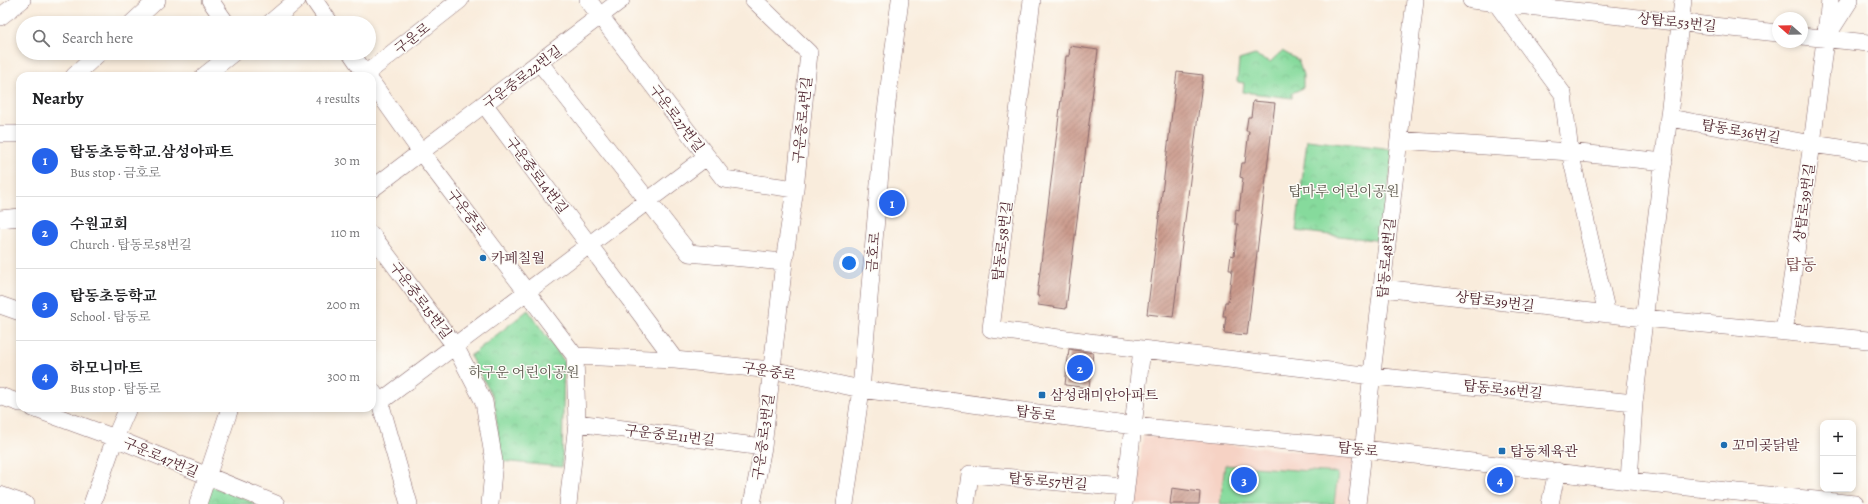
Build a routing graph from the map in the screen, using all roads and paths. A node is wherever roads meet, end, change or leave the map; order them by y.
1 (22, 0) edge
2 (157, 0) edge
3 (210, 0) edge
4 (297, 0) edge
5 (314, 0) edge
6 (460, 0) edge
7 (588, 0) edge
8 (621, 0) edge
9 (754, 0) edge
10 (900, 0) edge
11 (1032, 0) edge
12 (1415, 0) edge
13 (1471, 0) edge
14 (1683, 0) edge
15 (1830, 0) edge
16 (1850, 0) edge
17 (1494, 1) edge
18 (1552, 4) edge
19 (140, 16) edge
20 (221, 16) edge
21 (278, 16) edge
22 (325, 16) edge
23 (0, 17) edge
24 (601, 17) junction
25 (1680, 23) junction
26 (1772, 32) edge
27 (1808, 37) edge
28 (1826, 39) junction
29 (1868, 43) edge
30 (91, 60) edge
31 (224, 60) edge
32 (356, 60) edge
33 (540, 63) junction
34 (78, 72) edge
35 (209, 72) edge
36 (364, 72) edge
37 (373, 72) edge
38 (376, 90) edge
39 (484, 104) junction
40 (1670, 118) junction
41 (0, 134) edge
42 (16, 134) edge
43 (1399, 140) junction
44 (1812, 144) junction
45 (421, 152) junction
46 (1570, 152) junction
47 (1868, 152) edge
48 (706, 157) junction
49 (1664, 162) junction
50 (376, 186) edge
51 (795, 189) junction
52 (648, 201) junction
53 (16, 217) edge
54 (0, 218) edge
55 (376, 240) edge
56 (589, 245) junction
57 (784, 262) junction
58 (1382, 288) junction
59 (527, 292) junction
60 (0, 305) edge
61 (16, 311) edge
62 (1607, 314) junction
63 (1644, 318) junction
64 (1784, 332) junction
65 (1868, 340) edge
66 (455, 346) junction
67 (1142, 349) junction
68 (575, 356) junction
69 (676, 360) junction
70 (772, 370) junction
71 (1373, 376) junction
72 (861, 389) junction
73 (0, 396) edge
74 (376, 397) edge
75 (16, 402) edge
76 (1634, 403) junction
77 (44, 412) edge
78 (126, 412) edge
79 (229, 412) edge
80 (577, 423) junction
81 (1134, 426) junction
82 (115, 438) junction
83 (763, 447) junction
84 (1364, 450) junction
85 (1557, 471) junction
86 (207, 477) junction
87 (1628, 481) junction
88 (0, 495) edge
89 (1124, 496) edge
90 (1771, 500) edge
91 (25, 504) edge
92 (92, 504) edge
93 (198, 504) edge
94 (276, 504) edge
95 (408, 504) edge
96 (490, 504) edge
97 (568, 504) edge
98 (752, 504) edge
99 (845, 504) edge
100 (966, 504) edge
101 (1357, 504) edge
102 (1550, 504) edge
103 (1855, 504) edge

1 - 23 street
2 - 19 street
3 - 20 street
4 - 21 street
5 - 22 street
6 - 37 street, 구운로
7 - 24 street, 구운로27번길
8 - 24 street, 구운중로22번길
9 - 51 street, 구운중로4번길
10 - 72 street, 금호로
11 - 67 street, 탑동로58번길
12 - 43 street, 탑동로48번길
13 - 17 street, 상탑로53번길
14 - 25 street
15 - 28 street
16 - 28 street
17 - 18 street, 상탑로53번길
17 - 46 street
18 - 25 street, 상탑로53번길
24 - 33 street, 구운중로22번길
24 - 48 street, 구운로27번길
25 - 26 street, 상탑로53번길
25 - 40 street
27 - 28 street
28 - 29 street
28 - 44 street
30 - 34 street
31 - 35 street
32 - 36 street, 구운중로
33 - 39 street, 구운중로22번길
33 - 52 street
38 - 45 street, 구운중로
39 - 45 street, 구운중로22번길
39 - 56 street, 구운중로14번길
40 - 44 street, 탑동로36번길
40 - 49 street
41 - 42 street
43 - 46 street
43 - 58 street, 탑동로48번길
44 - 47 street, 탑동로36번길
44 - 64 street, 상탑로39번길
45 - 50 street, 구운중로22번길
45 - 59 street, 구운중로
46 - 49 street
46 - 62 street
48 - 51 street, 구운로27번길
48 - 52 street
49 - 63 street
51 - 57 street, 구운중로4번길
52 - 56 street
52 - 57 street
53 - 54 street
55 - 66 street, 구운중로15번길
56 - 59 street
56 - 69 street
57 - 70 street, 구운중로4번길
58 - 62 street, 상탑로39번길
58 - 71 street, 탑동로48번길
59 - 66 street, 구운중로15번길
59 - 68 street, 구운중로
60 - 61 street
62 - 63 street, 상탑로39번길
63 - 64 street, 상탑로39번길
63 - 76 street
64 - 65 street, 상탑로39번길
66 - 74 street, 구운중로15번길
66 - 96 street
67 - 71 street, 탑동로58번길
67 - 81 street
68 - 69 street, 구운중로
68 - 80 street
69 - 70 street, 구운중로
70 - 72 street, 구운중로
70 - 83 street, 구운중로3번길
71 - 76 street, 탑동로36번길
71 - 84 street, 탑동로48번길
72 - 81 street, 탑동로
72 - 99 street, 금호로
73 - 75 street
74 - 95 street
76 - 87 street
77 - 82 street, 구운로47번길
78 - 82 street, 구운로47번길
79 - 86 street
80 - 83 street, 구운중로11번길
80 - 97 street
81 - 84 street, 탑동로
81 - 89 street, 탑동로57번길
82 - 86 street, 구운로47번길
82 - 92 street, 구운로47번길
83 - 98 street, 구운중로3번길
84 - 85 street, 탑동로
84 - 101 street, 탑동로48번길
85 - 87 street, 탑동로
85 - 102 street
86 - 93 street
86 - 94 street, 구운로47번길
87 - 90 street, 탑동로
88 - 91 street
89 - 100 street, 탑동로57번길
90 - 103 street, 탑동로

